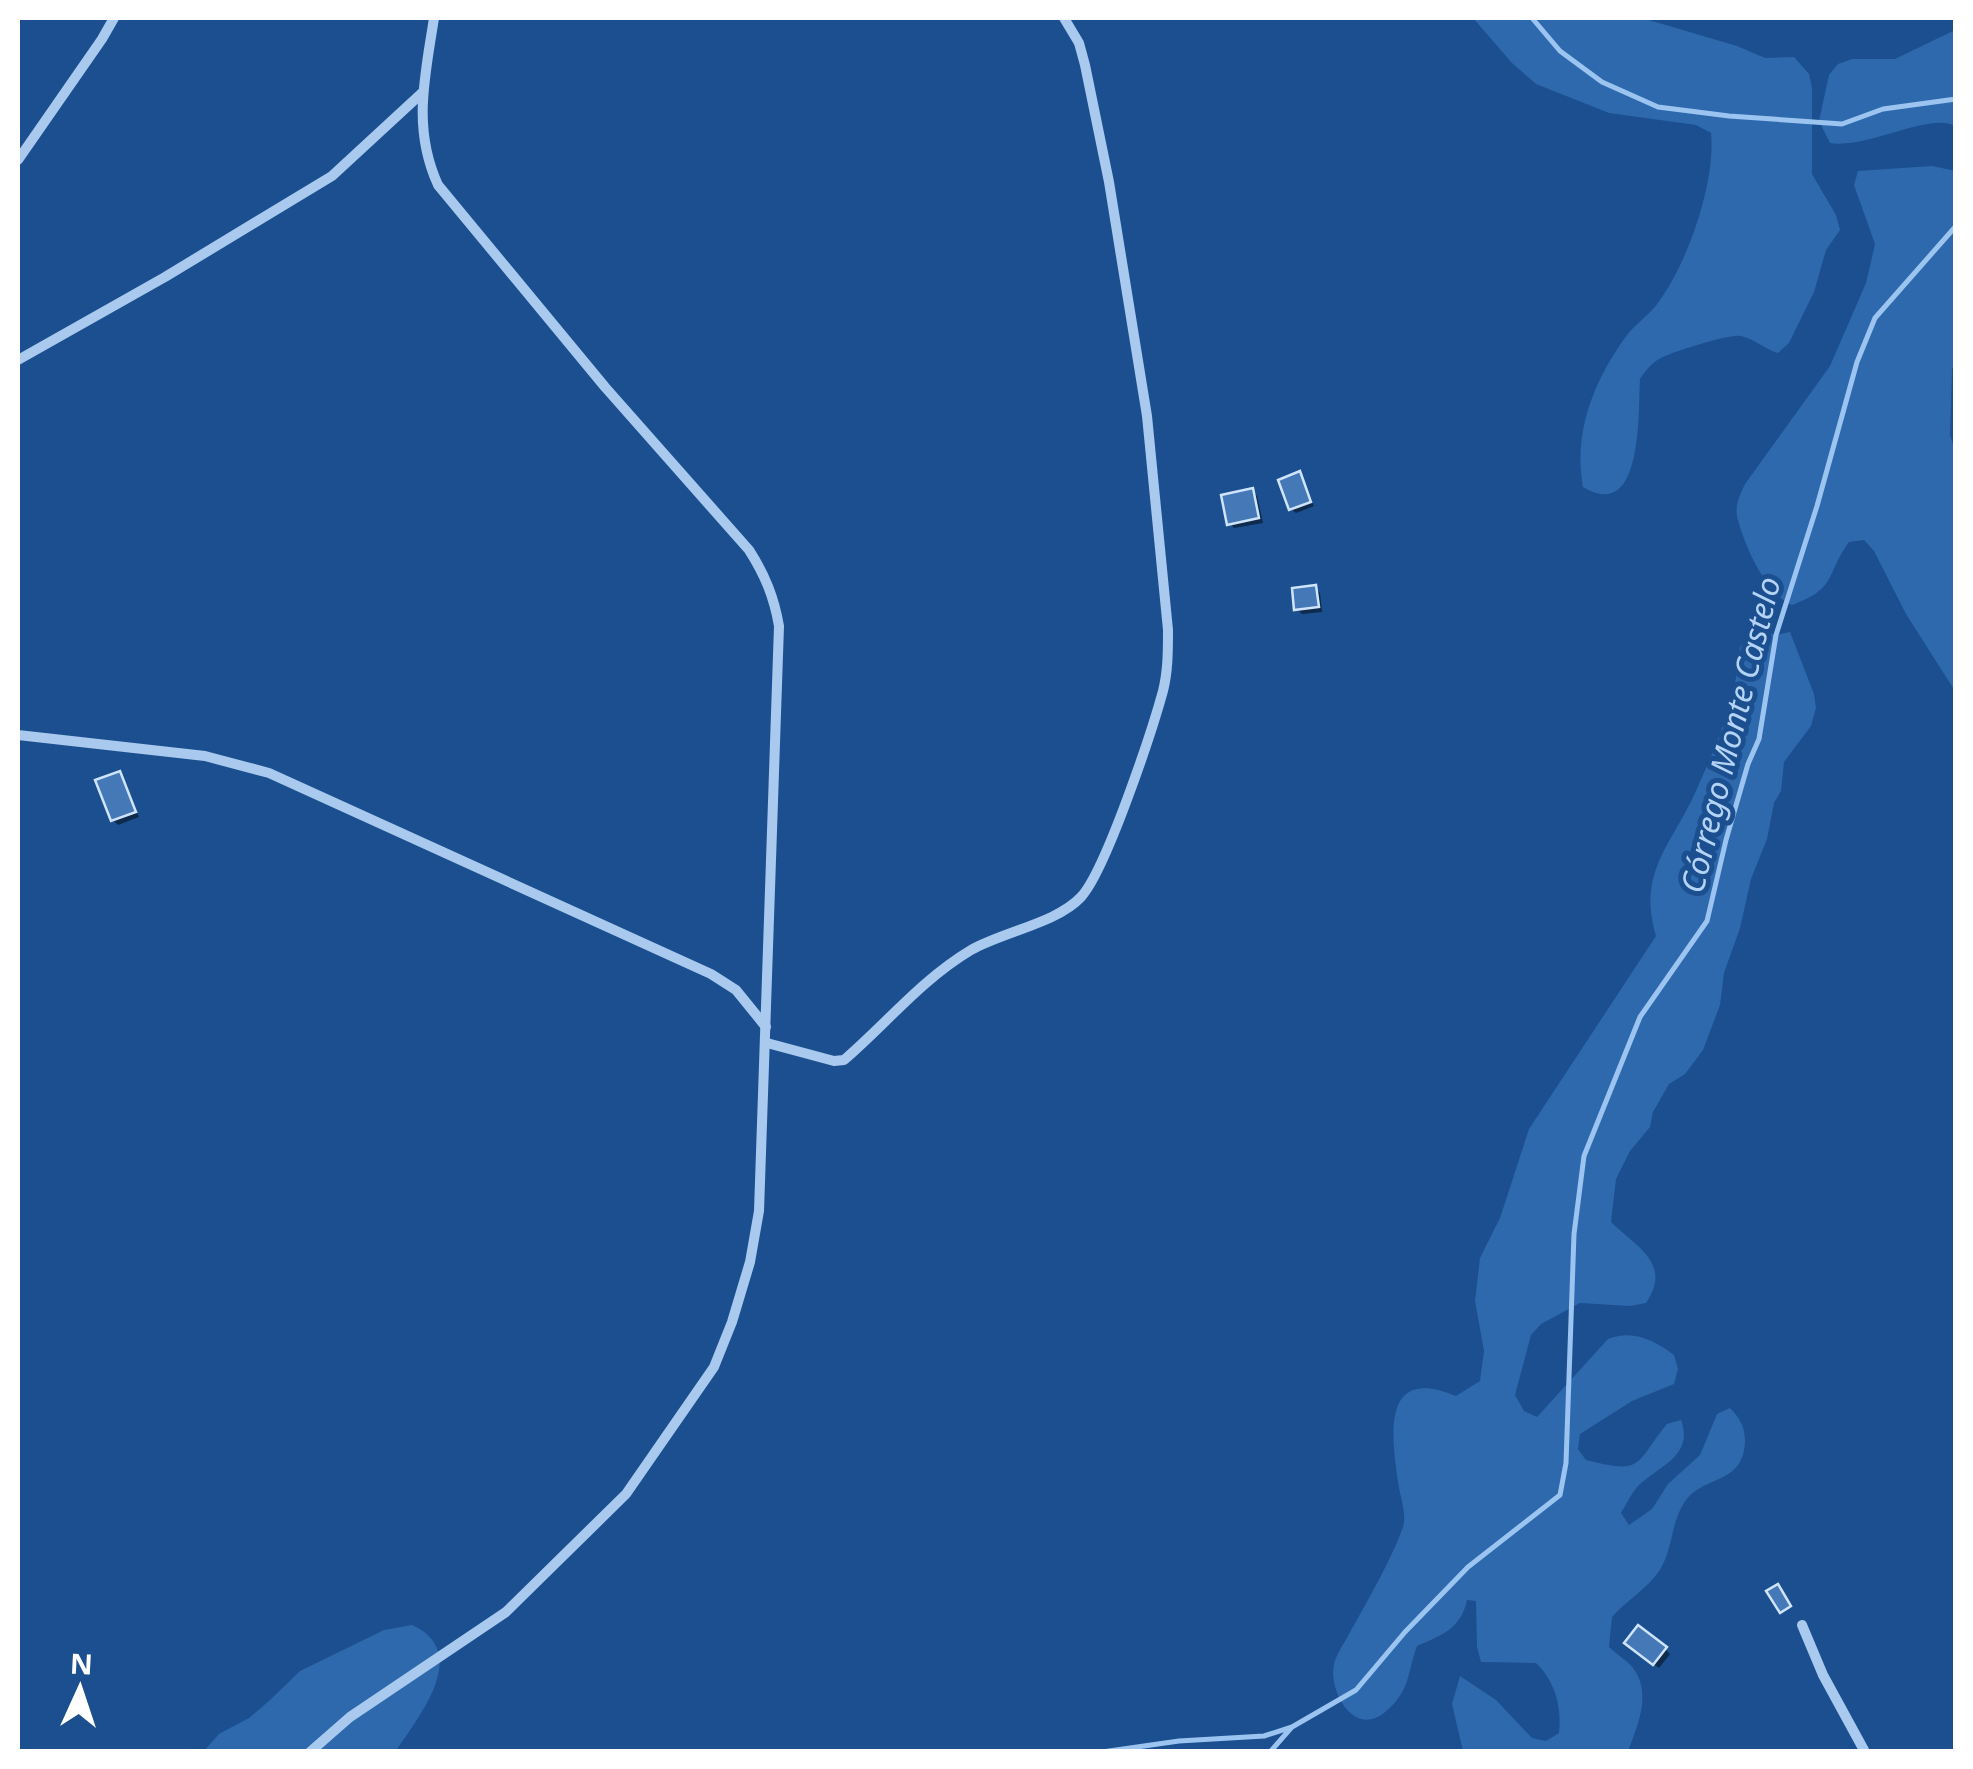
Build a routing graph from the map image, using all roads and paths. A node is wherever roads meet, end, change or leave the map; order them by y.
1 (114, 18) edge
2 (434, 18) edge
3 (1064, 18) edge
4 (423, 92) junction
5 (18, 160) edge
6 (18, 360) edge
7 (18, 735) edge
8 (766, 1028) junction
9 (766, 1043) junction
10 (1802, 1625) dead end
11 (310, 1752) edge
12 (1865, 1752) edge

1 - 5 street
2 - 4 street
3 - 9 street
4 - 6 street
4 - 8 street
7 - 8 street
8 - 9 street
9 - 11 street
10 - 12 street

